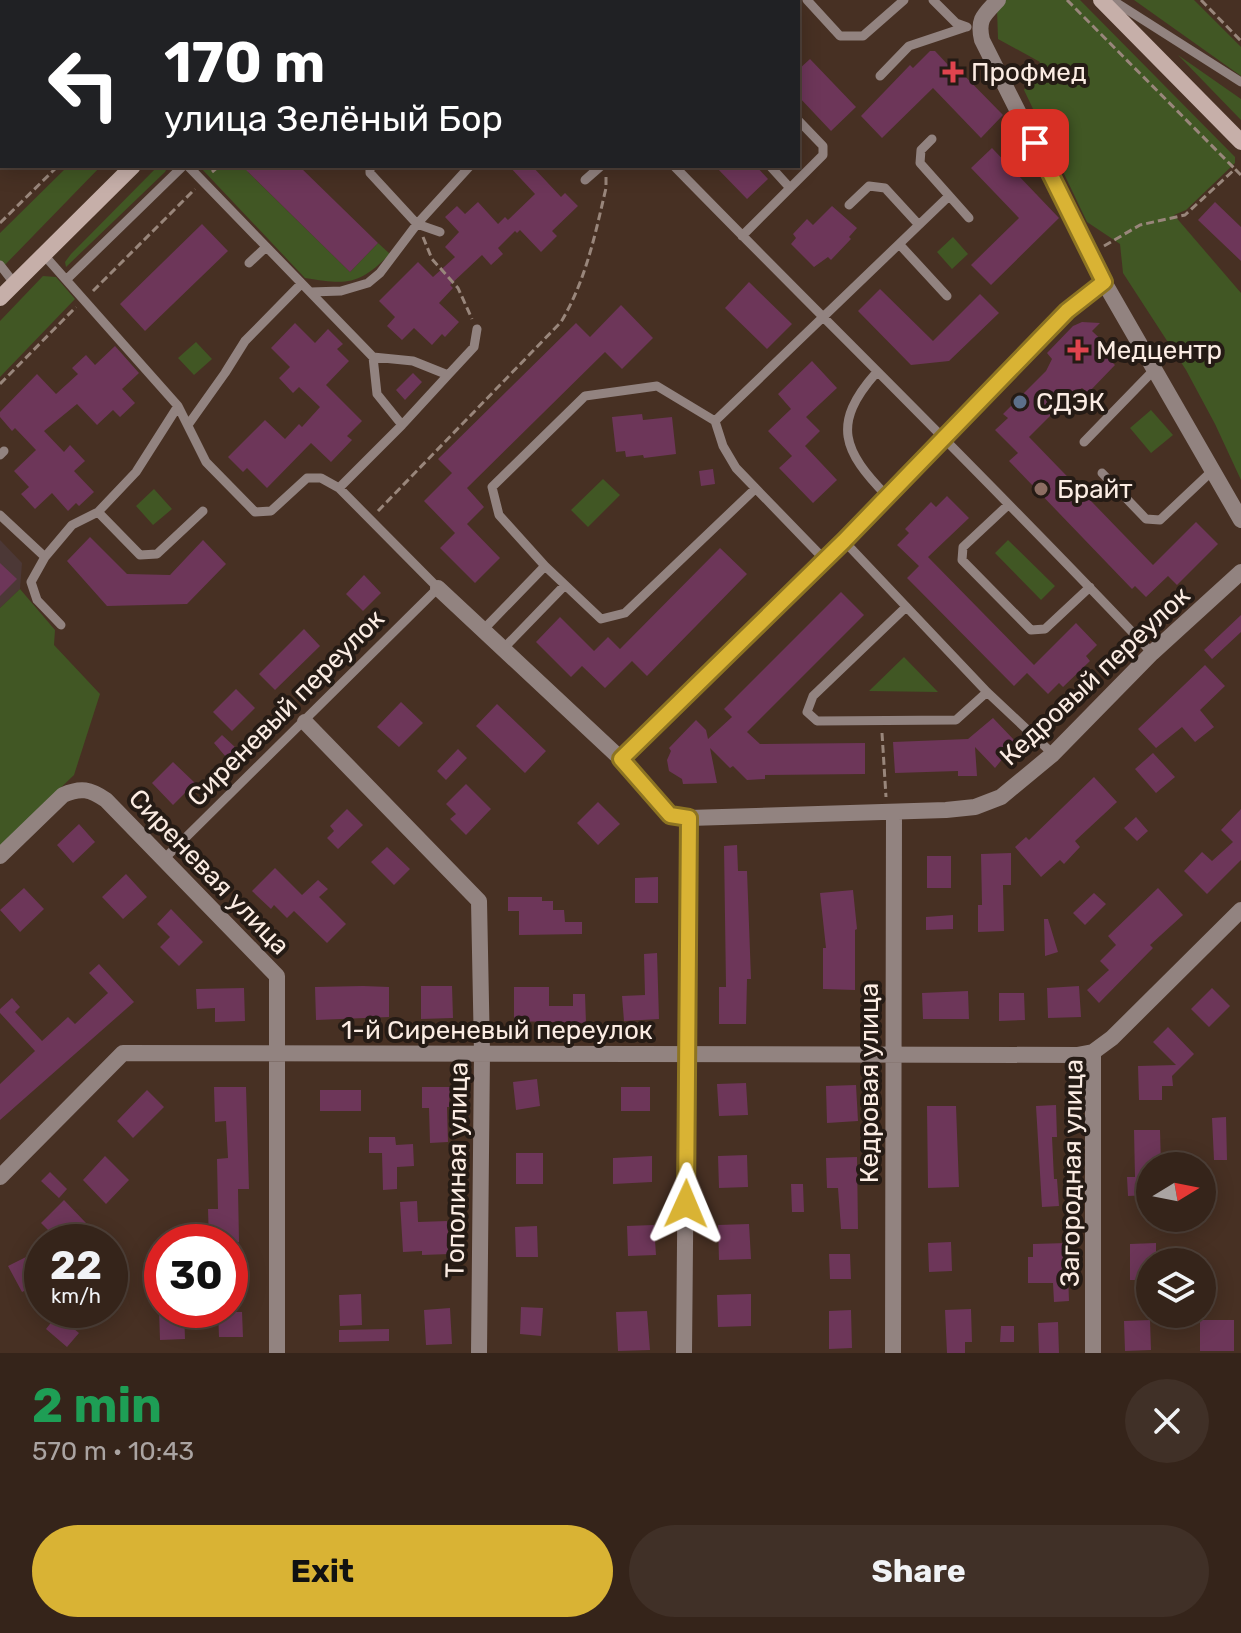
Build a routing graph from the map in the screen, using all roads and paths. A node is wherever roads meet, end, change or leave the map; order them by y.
1 (807, 0) edge
2 (904, 0) edge
3 (933, 0) edge
4 (998, 0) edge
5 (1067, 0) edge
6 (1101, 0) edge
7 (1112, 0) edge
8 (1201, 0) edge
9 (972, 27) junction
10 (1241, 41) edge
11 (880, 76) dead end
12 (1241, 82) edge
13 (800, 122) edge
14 (932, 139) dead end
15 (1241, 142) edge
16 (56, 168) edge
17 (131, 168) edge
18 (184, 168) edge
19 (188, 168) edge
20 (370, 168) edge
21 (468, 168) edge
22 (600, 168) edge
23 (603, 168) edge
24 (676, 168) edge
25 (772, 168) edge
26 (1235, 169) junction
27 (1241, 175) edge
28 (585, 180) dead end
29 (203, 181) junction
30 (790, 188) junction
31 (949, 196) junction
32 (849, 205) dead end
33 (969, 218) dead end
34 (0, 223) edge
35 (417, 224) junction
36 (919, 225) junction
37 (440, 232) dead end
38 (742, 236) junction
39 (900, 245) junction
40 (265, 248) junction
41 (44, 255) junction
42 (1092, 256) junction
43 (249, 263) dead end
44 (0, 265) edge
45 (67, 279) junction
46 (1104, 282) junction
47 (14, 283) junction
48 (301, 284) junction
49 (311, 292) junction
50 (947, 296) dead end
51 (0, 298) edge
52 (85, 298) junction
53 (823, 318) junction
54 (477, 329) joint
55 (373, 357) junction
56 (1153, 371) junction
57 (876, 373) junction
58 (448, 375) junction
59 (0, 384) edge
60 (178, 406) junction
61 (715, 421) junction
62 (188, 425) junction
63 (402, 425) junction
64 (945, 439) junction
65 (1084, 442) dead end
66 (1212, 471) junction
67 (1102, 473) dead end
68 (339, 488) junction
69 (755, 489) junction
70 (887, 496) junction
71 (1008, 505) junction
72 (203, 511) dead end
73 (98, 512) junction
74 (0, 515) edge
75 (370, 519) junction
76 (1241, 520) edge
77 (844, 541) junction
78 (45, 557) junction
79 (824, 559) junction
80 (545, 566) junction
81 (1241, 572) edge
82 (565, 585) junction
83 (1090, 587) junction
84 (438, 588) junction
85 (905, 608) junction
86 (61, 625) dead end
87 (484, 629) junction
88 (504, 648) junction
89 (1152, 653) junction
90 (987, 692) junction
91 (882, 721) junction
92 (305, 722) junction
93 (1053, 754) junction
94 (621, 759) junction
95 (890, 813) junction
96 (689, 818) junction
97 (0, 856) edge
98 (164, 859) junction
99 (1241, 910) edge
100 (1093, 1052) junction
101 (482, 1053) junction
102 (277, 1054) junction
103 (893, 1054) junction
104 (689, 1055) junction
105 (0, 1177) edge
106 (277, 1353) edge
107 (479, 1353) edge
108 (684, 1353) edge
109 (893, 1353) edge
110 (1093, 1353) edge

1 - 2 lane
3 - 9 lane
4 - 9 street
5 - 26 path
6 - 15 main road
7 - 12 lane
8 - 10 path
9 - 11 lane
9 - 42 street
13 - 30 lane
14 - 31 lane
16 - 34 path
17 - 41 main road
18 - 45 lane
19 - 29 lane
20 - 35 lane
21 - 35 lane
22 - 28 lane
23 - 75 path
24 - 38 lane
25 - 30 lane
26 - 27 path
26 - 42 path
29 - 40 lane
29 - 52 path
30 - 38 lane
31 - 33 lane
31 - 36 lane
32 - 36 lane
35 - 37 lane
35 - 49 lane
35 - 54 path
36 - 39 lane
38 - 53 lane
39 - 50 lane
39 - 53 lane
40 - 43 lane
40 - 48 lane
41 - 45 lane
41 - 47 main road
42 - 46 street
44 - 47 lane
45 - 52 lane
46 - 56 street
46 - 64 lane
47 - 51 main road
48 - 49 lane
48 - 62 lane
49 - 55 lane
52 - 59 path
52 - 60 lane
53 - 57 lane
53 - 61 lane
54 - 58 lane
55 - 58 lane
55 - 63 lane
56 - 65 lane
56 - 66 street
57 - 64 lane
57 - 70 lane
58 - 63 lane
60 - 62 lane
60 - 73 lane
61 - 69 lane
61 - 80 lane
62 - 68 lane
63 - 68 lane
64 - 70 lane
64 - 71 lane
66 - 67 lane
66 - 76 street
68 - 75 lane
69 - 79 lane
69 - 82 lane
70 - 77 lane
71 - 83 lane
71 - 83 lane
72 - 73 lane
73 - 78 lane
74 - 78 lane
75 - 84 lane
77 - 79 lane
77 - 85 lane
78 - 86 lane
79 - 94 lane
80 - 82 lane
80 - 87 lane
81 - 89 street, Кедровый переулок
82 - 88 lane
83 - 89 lane
84 - 87 street
84 - 92 lane, Сиреневый переулок
85 - 90 lane
85 - 91 lane
87 - 88 street
88 - 94 street
89 - 93 street, Кедровый переулок
90 - 91 lane
90 - 93 lane
91 - 95 path
92 - 98 lane, Сиреневый переулок
92 - 101 street, Тополиная улица
93 - 95 street, Кедровый переулок
94 - 96 street
95 - 96 street, Кедровый переулок
95 - 103 street, Кедровая улица
96 - 104 street
97 - 98 street, Сиреневая улица
98 - 102 street, Сиреневая улица
99 - 100 street, Загородная улица
100 - 103 street, 1-й Сиреневый переулок
100 - 110 street, Загородная улица
101 - 102 street, 1-й Сиреневый переулок
101 - 104 street, 1-й Сиреневый переулок
101 - 107 street, Тополиная улица
102 - 105 street, 1-й Сиреневый переулок
102 - 106 street, Сиреневая улица
103 - 104 street, 1-й Сиреневый переулок
103 - 109 street, Кедровая улица
104 - 108 street

